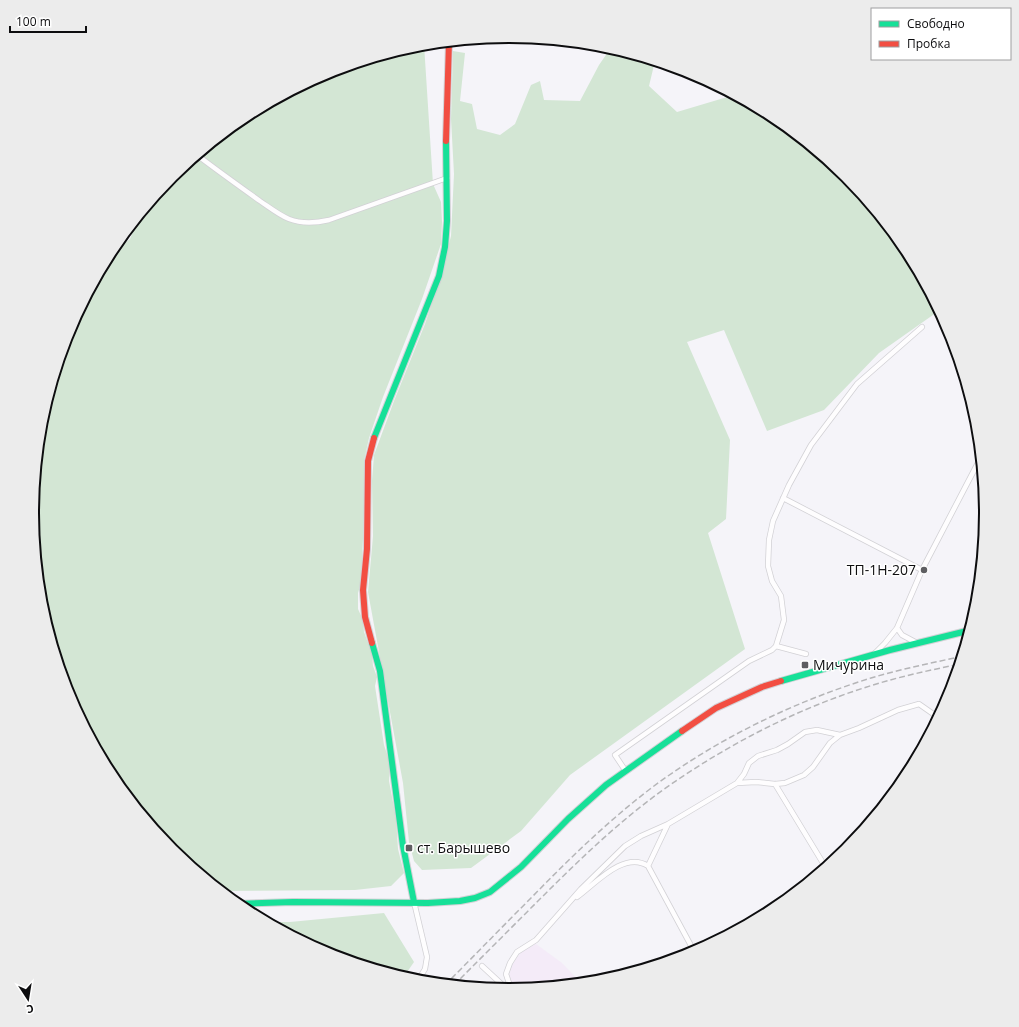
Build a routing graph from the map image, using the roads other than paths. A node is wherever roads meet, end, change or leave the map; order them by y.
1 (449, 47) edge
2 (201, 158) edge
3 (446, 178) junction
4 (922, 327) dead end
5 (977, 466) edge
6 (783, 498) junction
7 (922, 570) junction
8 (897, 628) junction
9 (965, 631) edge
10 (917, 643) junction
11 (776, 646) junction
12 (806, 654) dead end
13 (872, 655) junction
14 (934, 715) edge
15 (840, 735) junction
16 (625, 770) junction
17 (738, 783) junction
18 (776, 784) junction
19 (668, 824) junction
20 (823, 864) edge
21 (648, 866) junction
22 (573, 900) junction
23 (414, 902) junction
24 (246, 904) edge
25 (692, 947) edge
26 (482, 966) dead end
27 (421, 976) edge
28 (501, 984) edge
29 (510, 984) edge

1 - 3 main road
2 - 3 street
3 - 23 main road
4 - 6 street
5 - 7 street
6 - 7 street
6 - 11 street
7 - 8 street
8 - 10 street
8 - 13 street
9 - 10 main road
10 - 13 main road
11 - 12 street
11 - 16 street
13 - 16 main road
14 - 15 street
15 - 17 street
15 - 18 street
16 - 23 main road
17 - 18 street
17 - 19 street
18 - 20 street
19 - 21 street
19 - 22 street
21 - 22 street
21 - 25 street
22 - 29 street
23 - 24 main road
23 - 27 street
26 - 28 street

